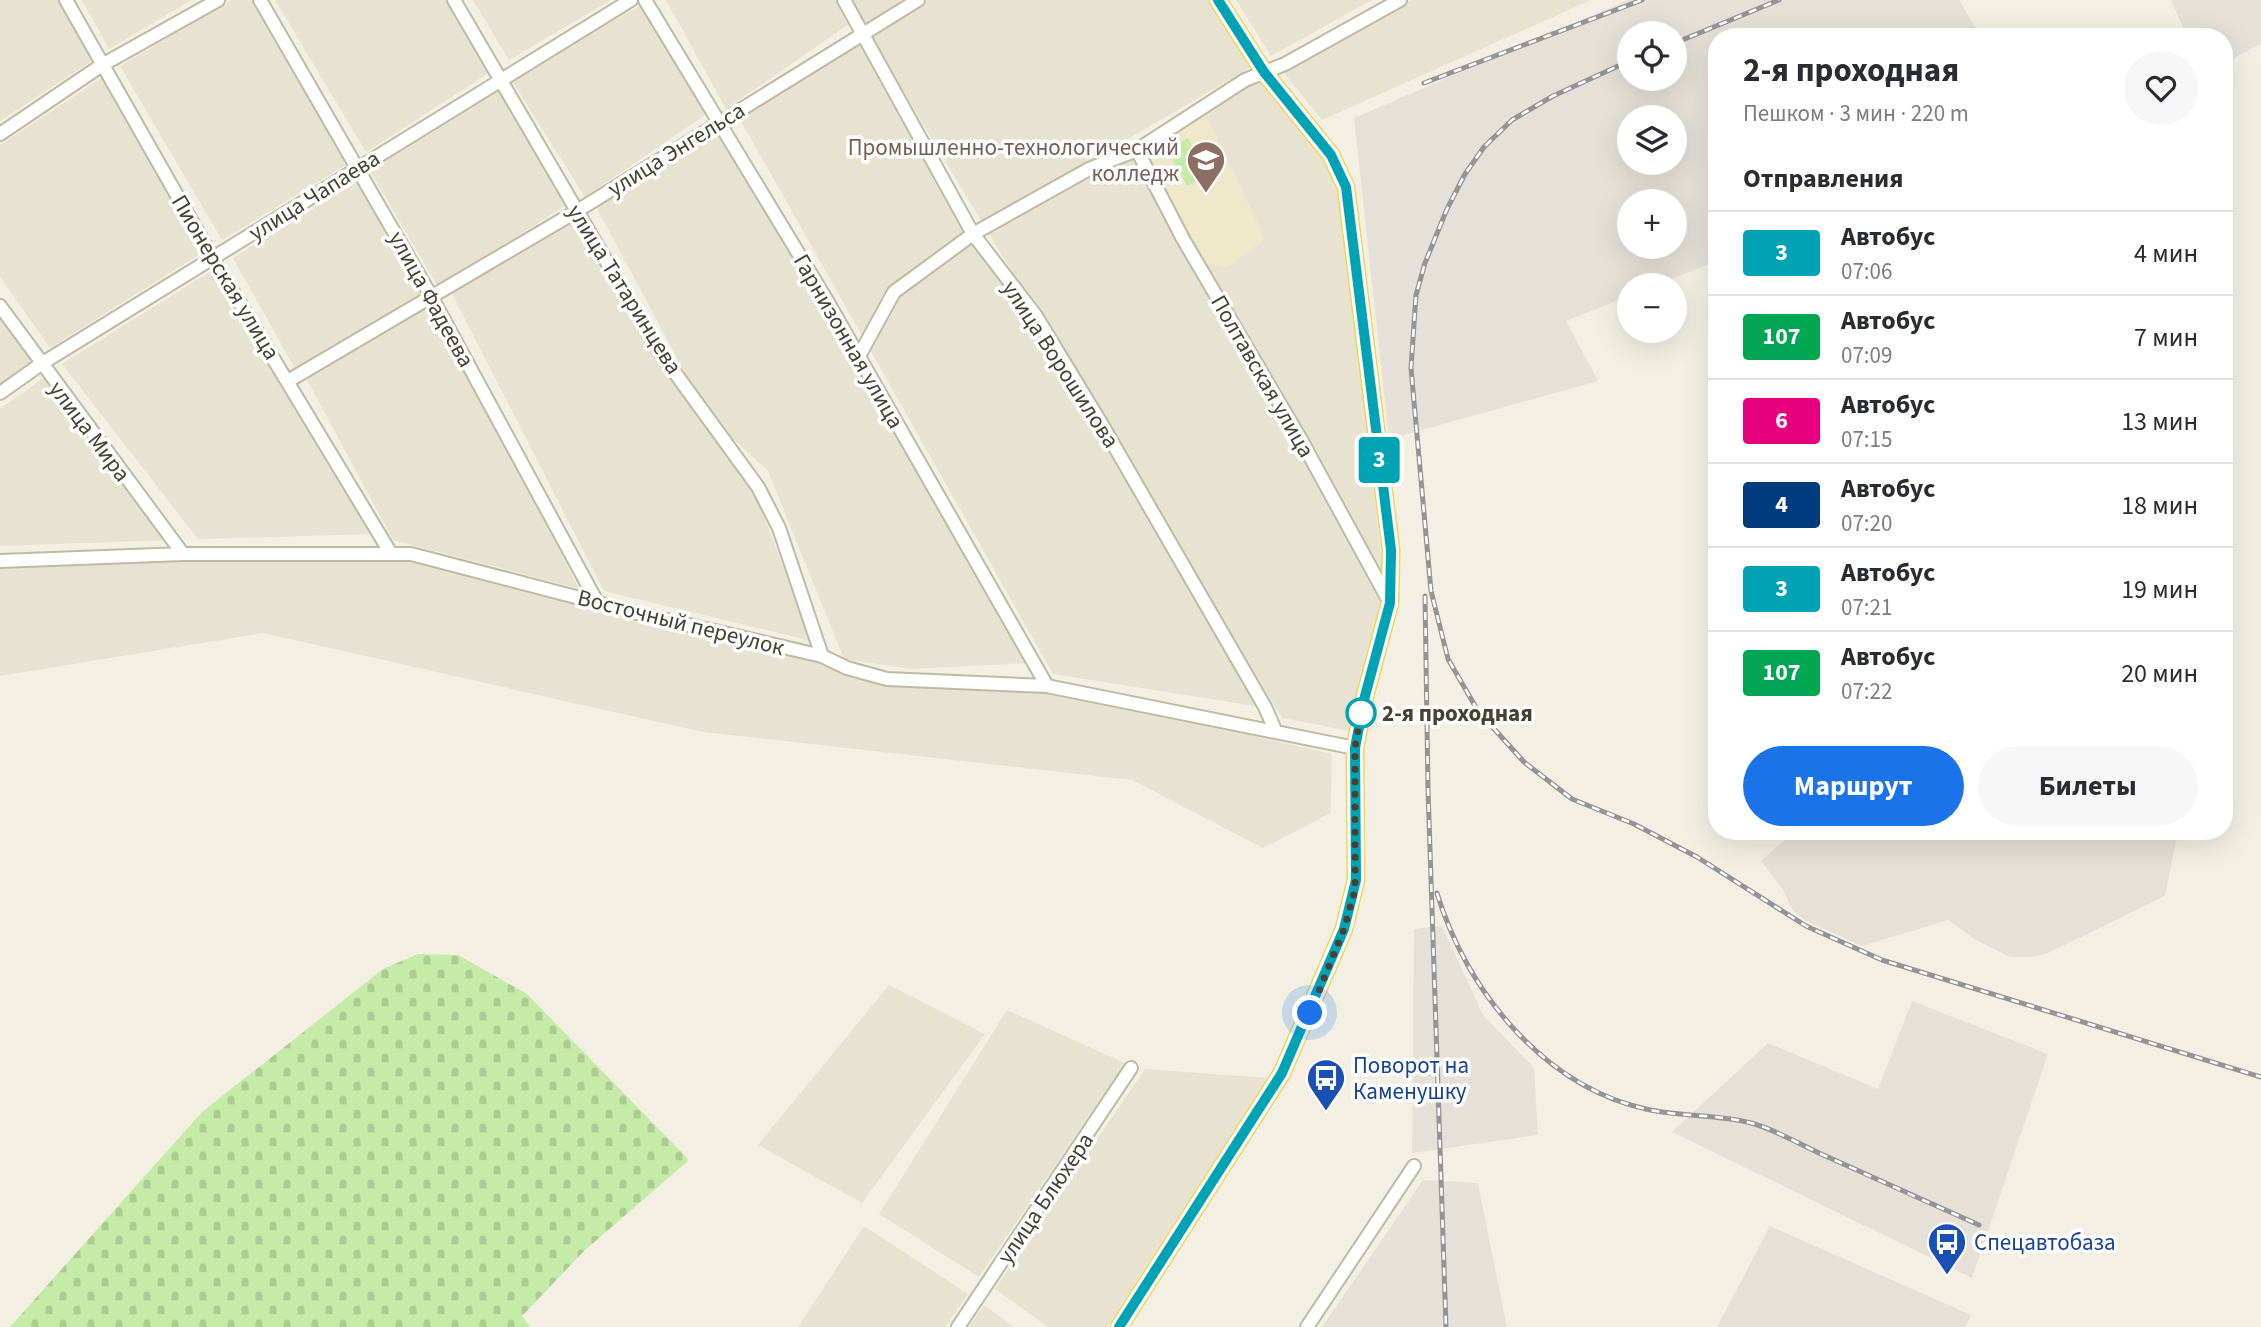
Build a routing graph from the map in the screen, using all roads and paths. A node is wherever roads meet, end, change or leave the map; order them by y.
1 (66, 0) edge
2 (218, 0) edge
3 (260, 0) edge
4 (454, 0) edge
5 (631, 0) edge
6 (645, 0) edge
7 (844, 0) edge
8 (918, 0) edge
9 (1218, 0) edge
10 (1400, 0) edge
11 (864, 34) junction
12 (102, 65) junction
13 (1264, 72) junction
14 (500, 79) junction
15 (718, 123) junction
16 (0, 134) edge
17 (1137, 150) junction
18 (358, 169) junction
19 (577, 211) junction
20 (972, 234) junction
21 (212, 257) junction
22 (431, 296) junction
23 (0, 306) edge
24 (859, 356) junction
25 (41, 364) junction
26 (288, 381) junction
27 (0, 393) edge
28 (390, 552) junction
29 (183, 554) junction
30 (0, 561) edge
31 (597, 602) junction
32 (1390, 603) junction
33 (822, 656) junction
34 (1047, 686) junction
35 (1275, 730) junction
36 (1355, 748) junction
37 (1131, 1068) dead end
38 (1414, 1166) dead end
39 (958, 1327) edge
40 (1119, 1327) edge
41 (1307, 1327) edge

1 - 12 street, Пионерская улица
2 - 12 street
3 - 18 street, улица Фадеева
4 - 14 street, улица Татаринцева
5 - 14 street, улица Чапаева
6 - 15 street, Гарнизонная улица
7 - 11 street, улица Ворошилова
8 - 11 street, улица Энгельса
9 - 13 main road
10 - 13 street
11 - 15 street, улица Энгельса
11 - 20 street, улица Ворошилова
12 - 16 street
12 - 21 street, Пионерская улица
13 - 17 street
13 - 32 main road
14 - 18 street, улица Чапаева
14 - 19 street, улица Татаринцева
15 - 19 street, улица Энгельса
15 - 24 street, Гарнизонная улица
17 - 20 street
17 - 32 street, Полтавская улица
18 - 21 street, улица Чапаева
18 - 22 street, улица Фадеева
19 - 22 street, улица Энгельса
19 - 33 street, улица Татаринцева
20 - 24 street
20 - 35 street, улица Ворошилова
21 - 25 street, улица Чапаева
21 - 26 street, Пионерская улица
22 - 26 street, улица Энгельса
22 - 31 street, улица Фадеева
23 - 25 street, улица Мира
24 - 34 street, Гарнизонная улица
25 - 27 street, улица Чапаева
25 - 29 street, улица Мира
26 - 28 street, Пионерская улица
28 - 29 street, Восточный переулок
28 - 31 street, Восточный переулок
29 - 30 street, Восточный переулок
31 - 33 street, Восточный переулок
32 - 36 main road
33 - 34 street, Восточный переулок
34 - 35 street, Восточный переулок
35 - 36 street, Восточный переулок
36 - 40 main road
37 - 39 street, улица Блюхера
38 - 41 street

